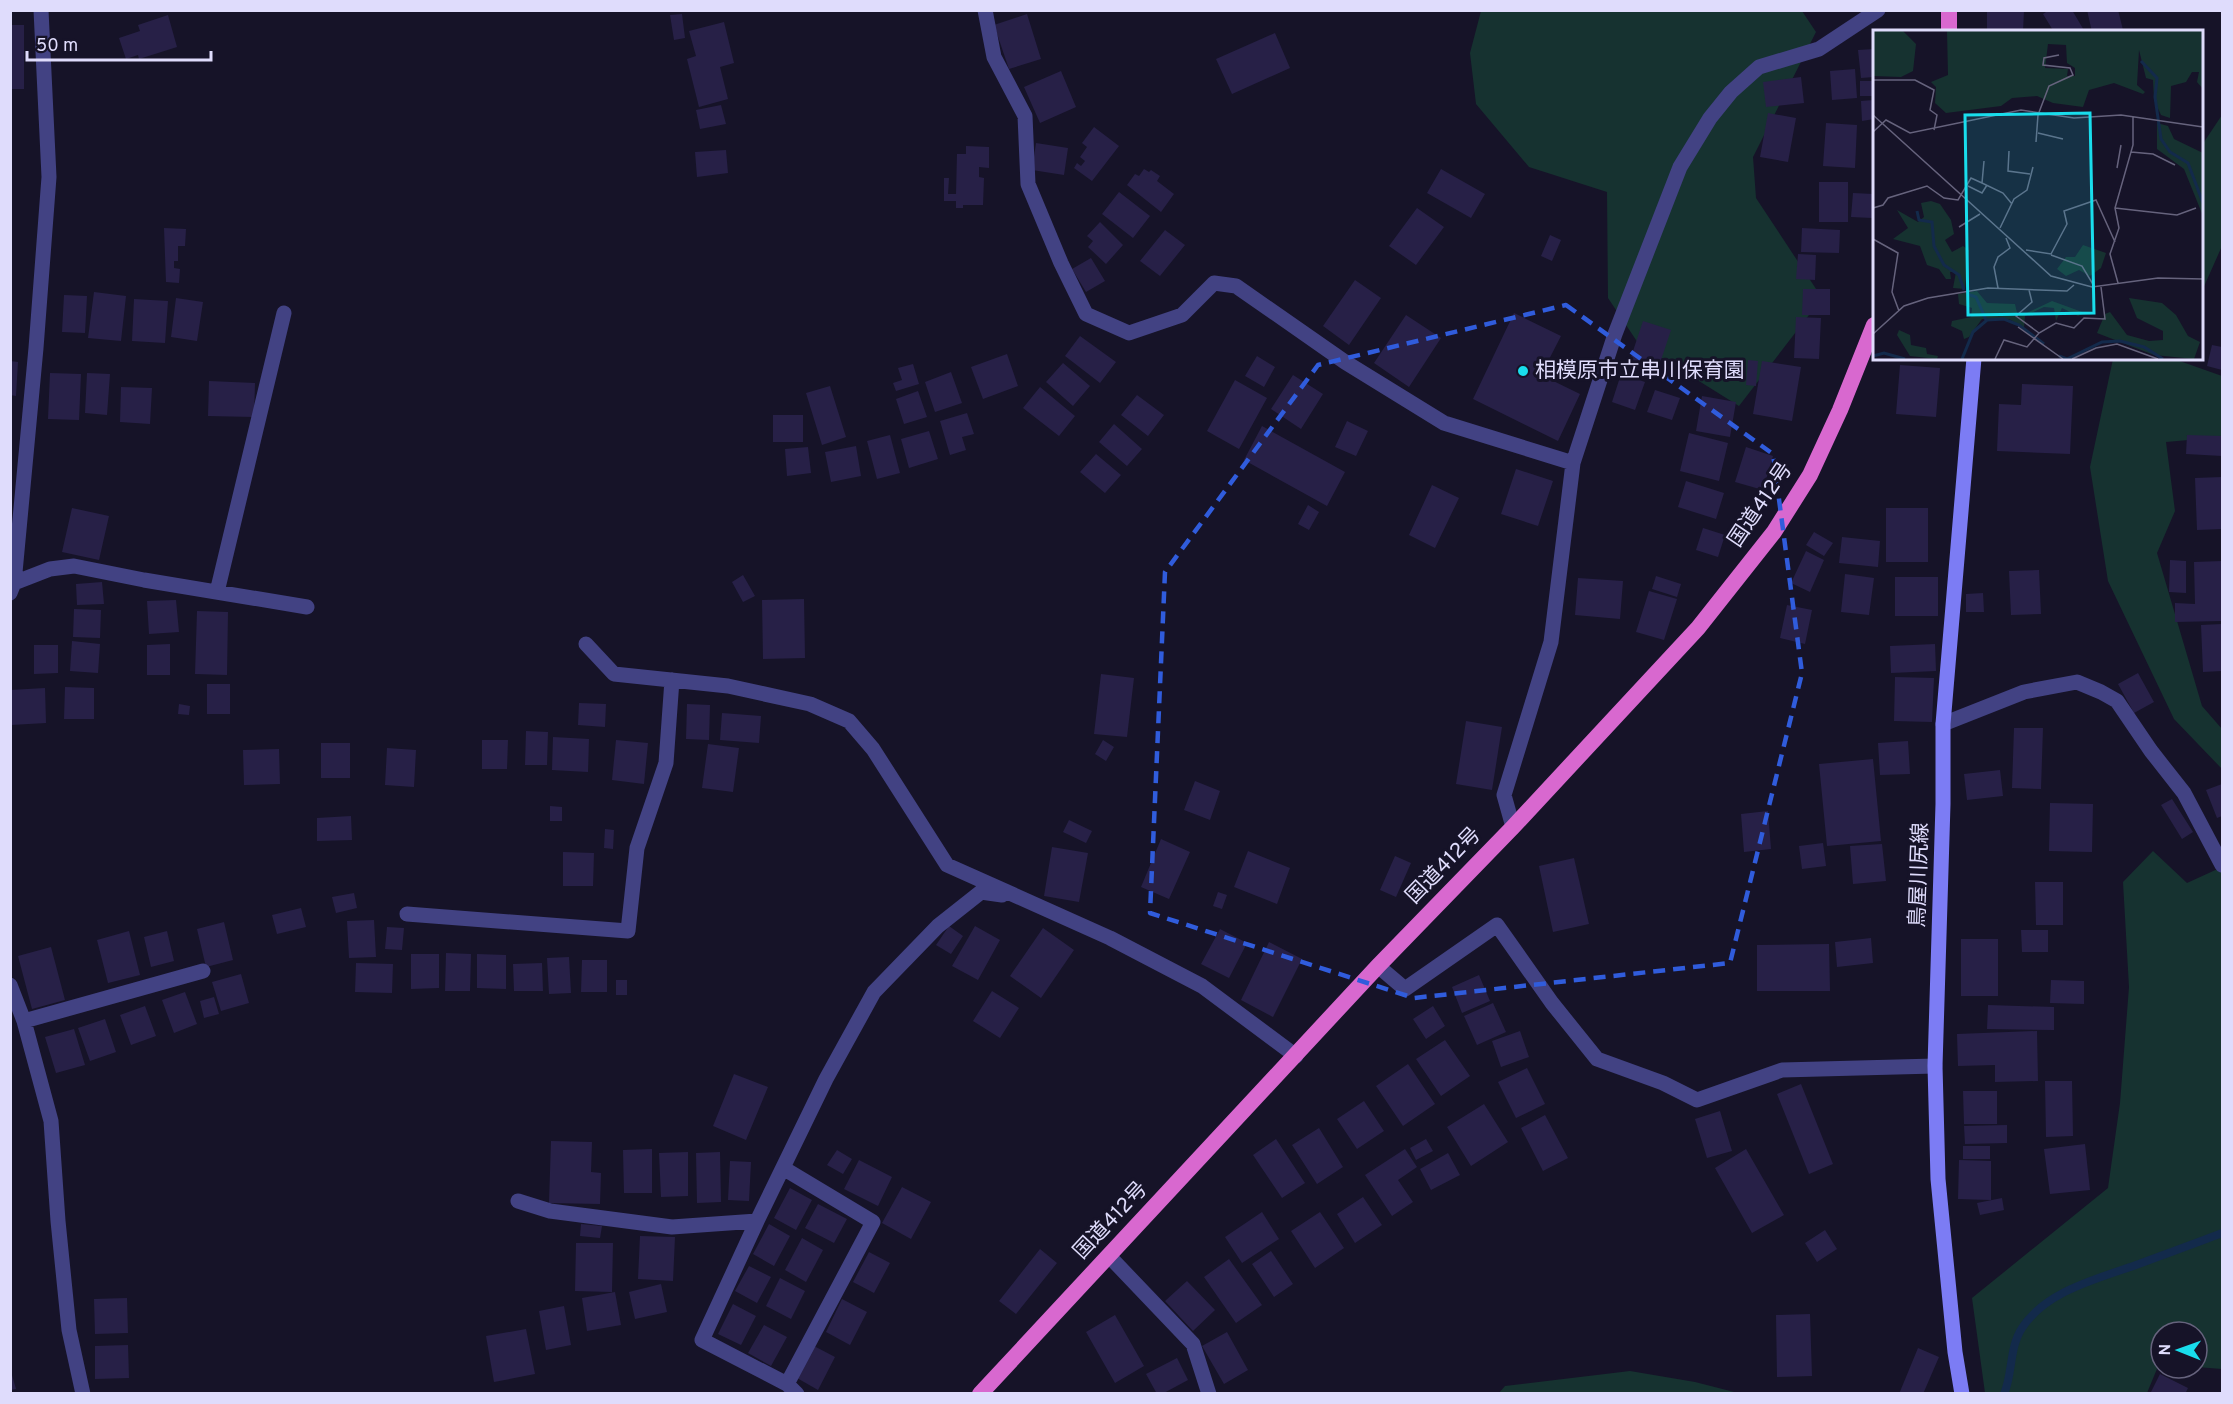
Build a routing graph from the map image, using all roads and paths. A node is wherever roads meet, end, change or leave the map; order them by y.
1 (41, 10) edge
2 (985, 10) edge
3 (1878, 10) edge
4 (1949, 10) edge
5 (1948, 30) edge
6 (284, 313) dead end
7 (1873, 330) edge
8 (1974, 360) edge
9 (1573, 463) junction
10 (12, 584) edge
11 (217, 592) junction
12 (307, 607) dead end
13 (586, 644) dead end
14 (672, 680) junction
15 (1943, 724) junction
16 (1514, 827) junction
17 (2223, 865) edge
18 (1017, 897) junction
19 (407, 914) dead end
20 (1378, 966) junction
21 (202, 971) dead end
22 (10, 985) edge
23 (24, 1021) junction
24 (1296, 1056) junction
25 (1935, 1066) junction
26 (783, 1168) junction
27 (518, 1201) dead end
28 (757, 1221) junction
29 (1109, 1256) junction
30 (792, 1389) edge
31 (83, 1394) edge
32 (980, 1394) edge
33 (1209, 1394) edge
34 (1962, 1394) edge

1 - 10 street
2 - 9 street
3 - 9 street
4 - 5 highway
6 - 11 street
7 - 16 highway, 国道412号
8 - 15 main road, 鳥屋川尻線
9 - 16 street
10 - 11 street
11 - 12 street
13 - 14 street
14 - 18 street
14 - 19 street
15 - 17 street
15 - 25 main road, 鳥屋川尻線
16 - 20 highway, 国道412号
18 - 24 street
18 - 26 street
20 - 24 highway, 国道412号
20 - 25 street
21 - 23 street
22 - 23 street
23 - 31 street
24 - 29 highway, 国道412号
25 - 34 main road, 鳥屋川尻線
26 - 28 street
26 - 30 street
27 - 28 street
28 - 30 street
29 - 32 highway, 国道412号
29 - 33 street

